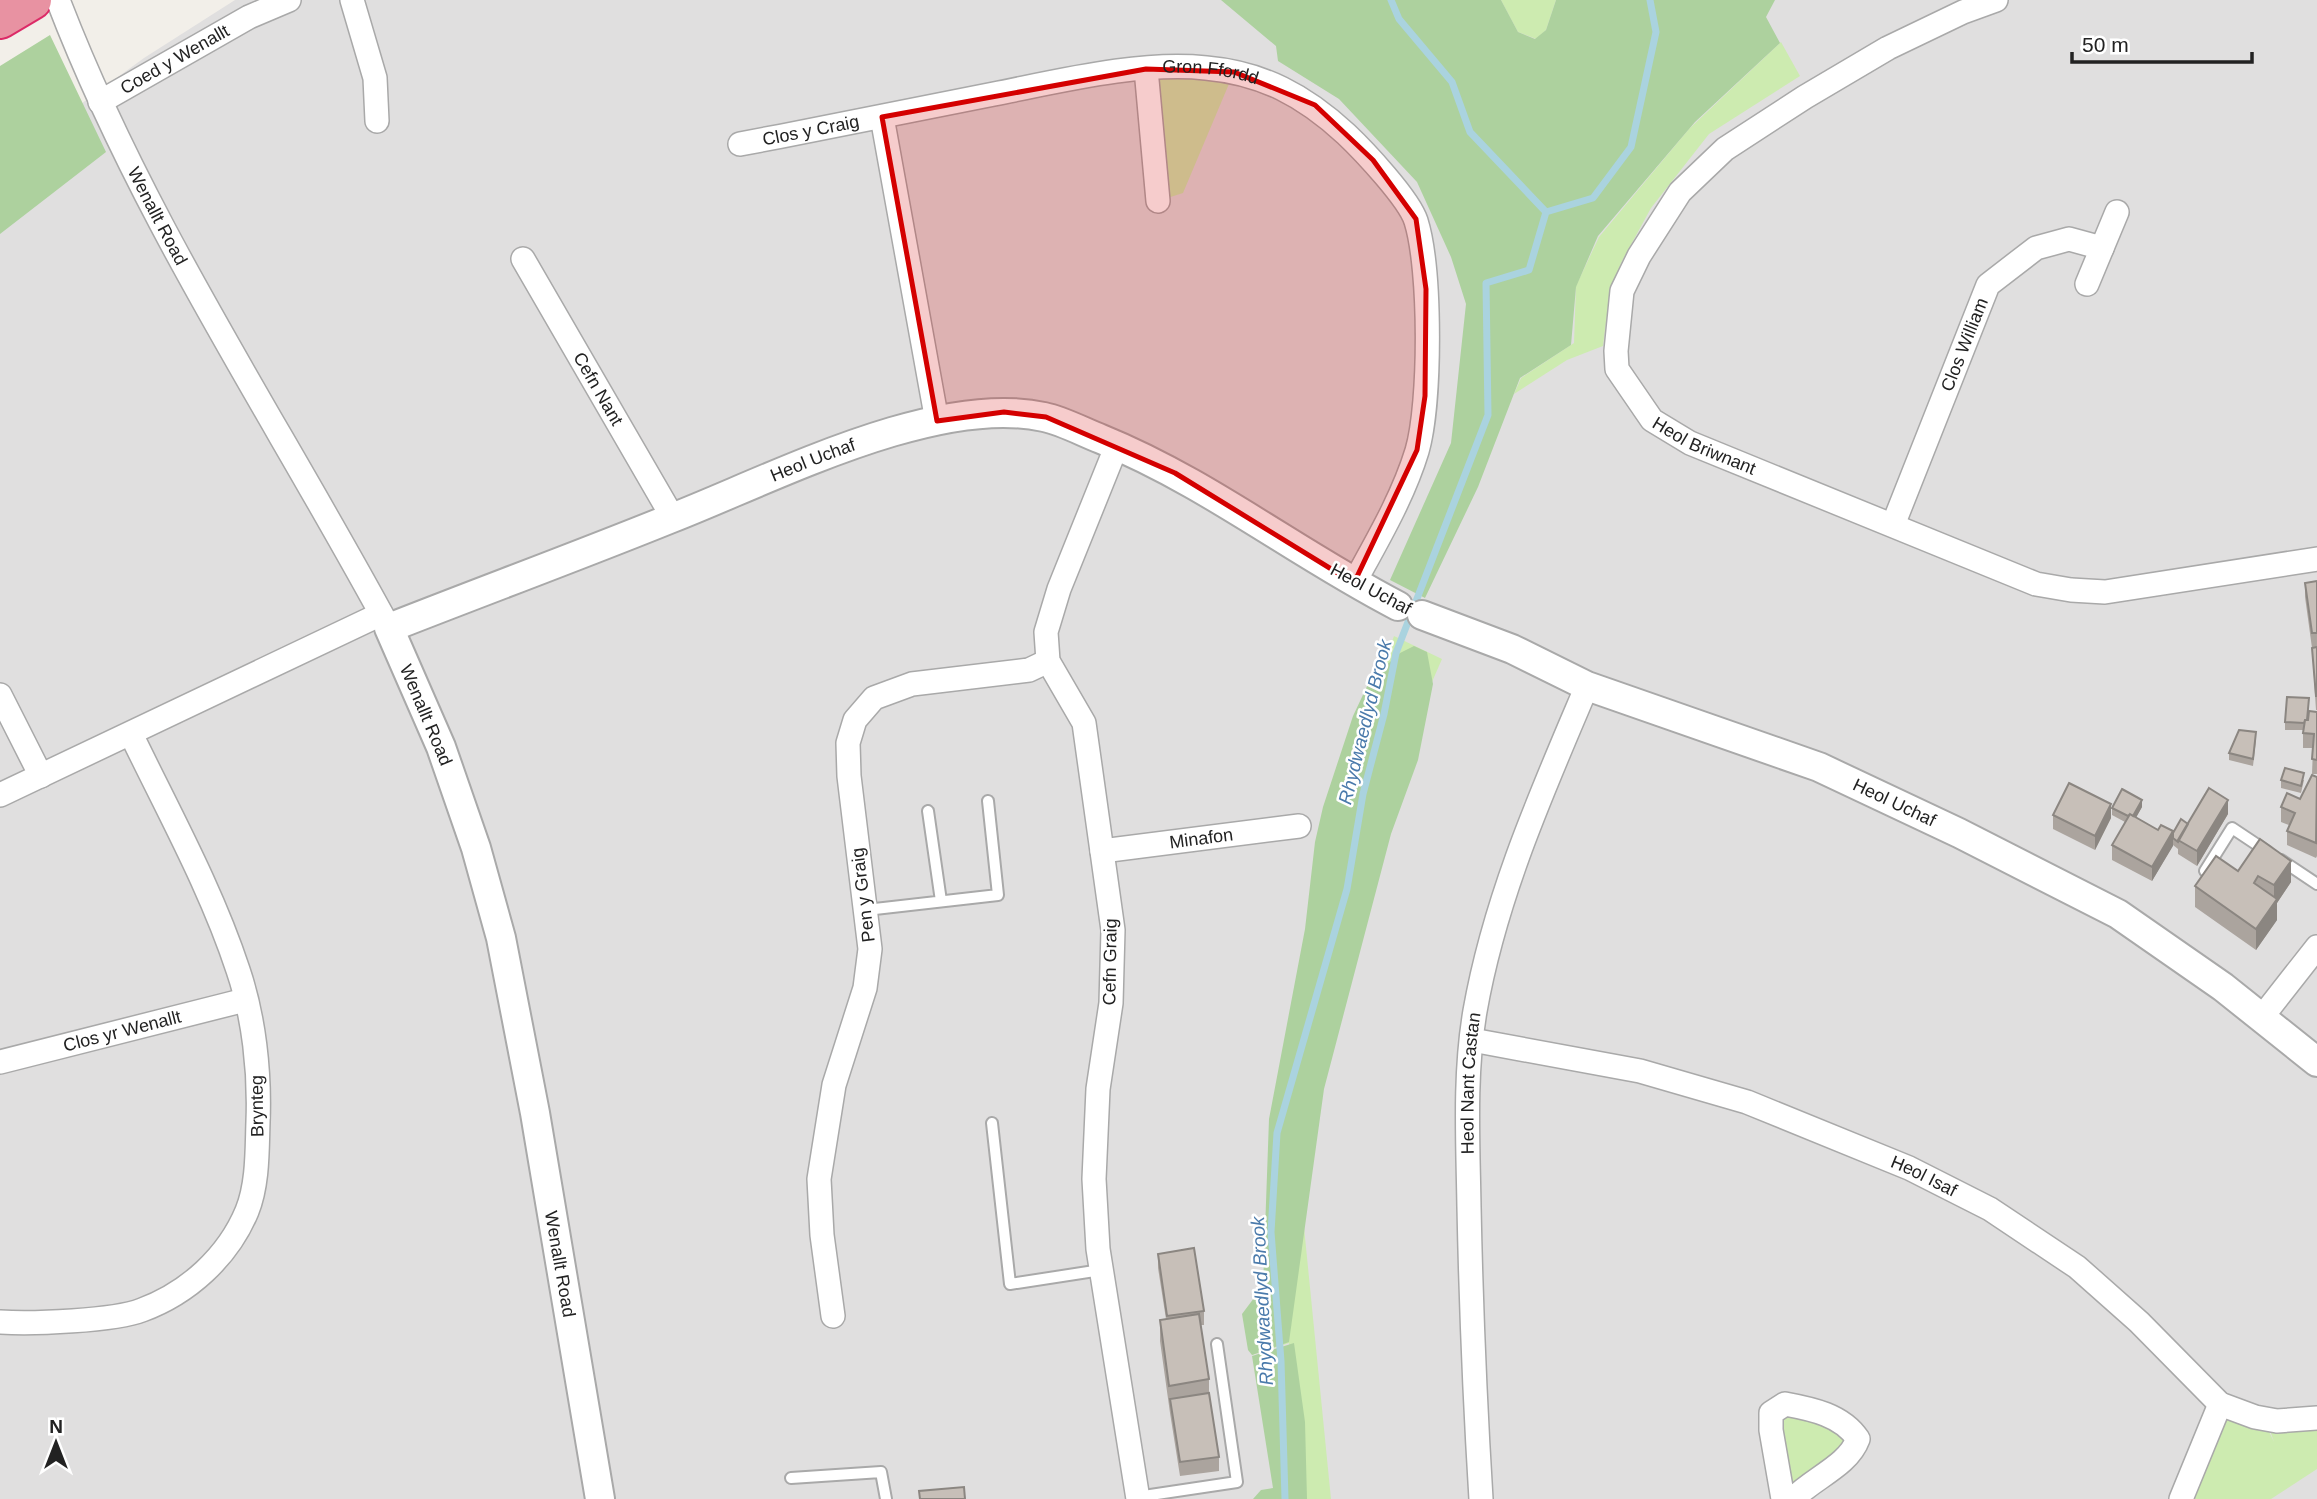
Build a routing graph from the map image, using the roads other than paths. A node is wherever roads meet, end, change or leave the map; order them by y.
1 (32, 0) edge
2 (58, 0) edge
3 (289, 0) edge
4 (352, 0) edge
5 (1996, 0) edge
6 (0, 19) edge
7 (1146, 69) junction
8 (100, 102) junction
9 (881, 117) junction
10 (377, 121) dead end
11 (740, 144) dead end
12 (1158, 201) dead end
13 (2117, 212) dead end
14 (2102, 248) junction
15 (523, 259) dead end
16 (2087, 284) dead end
17 (937, 421) junction
18 (1117, 446) junction
19 (673, 518) junction
20 (1893, 525) junction
21 (2317, 559) edge
22 (1354, 583) junction
23 (385, 621) junction
24 (1048, 661) junction
25 (1587, 686) junction
26 (0, 695) edge
27 (131, 734) junction
28 (41, 776) junction
29 (0, 795) edge
30 (988, 801) dead end
31 (929, 811) dead end
32 (1299, 826) dead end
33 (1102, 851) junction
34 (2206, 871) edge
35 (2317, 884) edge
36 (941, 901) junction
37 (866, 910) junction
38 (2317, 947) edge
39 (245, 1000) junction
40 (2262, 1017) junction
41 (1472, 1040) junction
42 (0, 1062) edge
43 (2317, 1062) edge
44 (992, 1124) dead end
45 (1101, 1270) junction
46 (833, 1315) dead end
47 (0, 1322) edge
48 (1216, 1344) dead end
49 (2220, 1404) junction
50 (2317, 1418) edge
51 (791, 1478) dead end
52 (1138, 1498) edge
53 (600, 1499) edge
54 (886, 1499) edge
55 (1482, 1499) edge
56 (1783, 1499) edge
57 (1793, 1499) edge
58 (2181, 1499) edge

1 - 6 highway
2 - 8 street, Wenallt Road
3 - 8 street, Coed y Wenallt
4 - 10 street
5 - 20 street, Heol Briwnant
7 - 9 street, Gron Ffordd
7 - 12 street
7 - 22 street, Gron Ffordd
8 - 23 street, Wenallt Road
9 - 11 street, Clos y Craig
9 - 17 street
13 - 14 street
14 - 16 street
14 - 20 street, Clos William
15 - 19 street, Cefn Nant
17 - 18 street, Heol Uchaf
17 - 19 street, Heol Uchaf
18 - 22 street, Heol Uchaf
18 - 24 street, Cefn Graig
19 - 23 street, Heol Uchaf
20 - 21 street, Heol Briwnant
22 - 25 street, Heol Uchaf
23 - 27 street
23 - 53 street, Wenallt Road
24 - 33 street, Cefn Graig
24 - 37 street, Pen y Graig
25 - 40 street, Heol Uchaf
25 - 41 street, Heol Nant Castan
26 - 28 street
27 - 28 street
27 - 39 street, Brynteg
28 - 29 street
30 - 36 lane
31 - 36 lane
32 - 33 street, Minafon
33 - 45 street, Cefn Graig
34 - 35 lane
36 - 37 lane
37 - 46 street, Pen y Graig
38 - 40 street
39 - 42 street, Clos yr Wenallt
39 - 47 street, Brynteg
40 - 43 street, Heol Uchaf
41 - 49 street, Heol Isaf
41 - 55 street, Heol Nant Castan
44 - 45 lane
45 - 52 street, Cefn Graig
48 - 52 lane
49 - 50 street, Heol Isaf
49 - 58 street
51 - 54 lane
56 - 57 street

